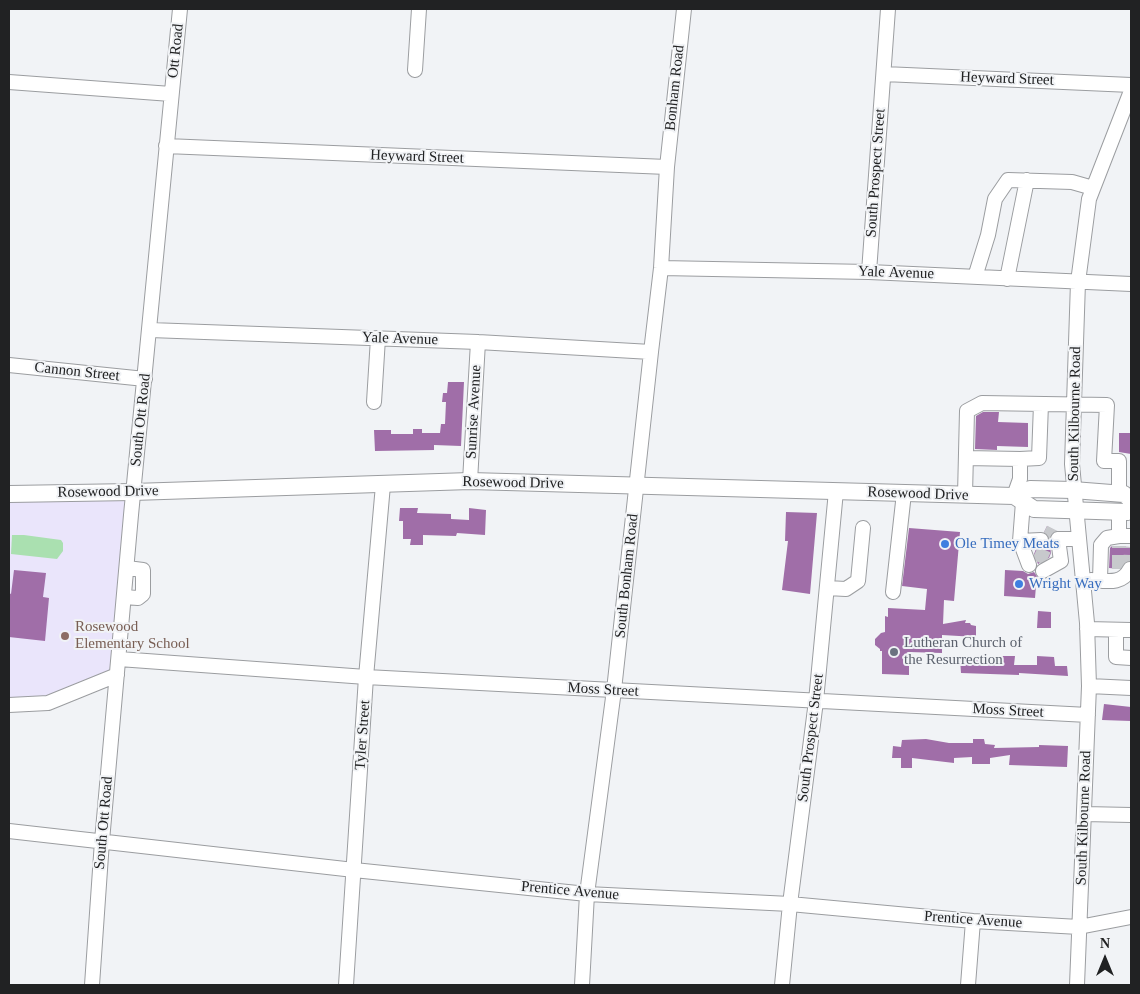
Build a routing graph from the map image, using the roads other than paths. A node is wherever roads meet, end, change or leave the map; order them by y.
1 (180, 9) edge
2 (419, 9) edge
3 (684, 9) edge
4 (888, 9) edge
5 (415, 70) dead end
6 (884, 74) junction
7 (9, 82) edge
8 (1131, 85) edge
9 (1131, 91) edge
10 (172, 94) junction
11 (166, 146) junction
12 (667, 167) junction
13 (1027, 180) junction
14 (1093, 188) junction
15 (661, 268) junction
16 (869, 272) junction
17 (975, 277) junction
18 (1007, 278) junction
19 (1078, 282) junction
20 (1131, 284) edge
21 (150, 330) junction
22 (378, 338) junction
23 (478, 342) junction
24 (651, 352) junction
25 (9, 365) edge
26 (145, 379) junction
27 (374, 402) dead end
28 (1041, 404) junction
29 (1074, 404) junction
30 (966, 458) junction
31 (1020, 460) junction
32 (470, 481) junction
33 (382, 485) junction
34 (636, 487) junction
35 (1074, 490) junction
36 (836, 491) junction
37 (133, 492) junction
38 (10, 493) edge
39 (904, 493) junction
40 (965, 495) junction
41 (1125, 497) edge
42 (1019, 499) junction
43 (1125, 510) edge
44 (1076, 511) junction
45 (863, 528) dead end
46 (1079, 539) junction
47 (1020, 541) junction
48 (1125, 541) edge
49 (1054, 546) dead end
50 (1081, 560) junction
51 (1051, 564) junction
52 (1123, 573) edge
53 (1083, 580) junction
54 (1100, 580) junction
55 (827, 588) junction
56 (892, 592) dead end
57 (1087, 629) junction
58 (1116, 630) junction
59 (1131, 630) edge
60 (1131, 658) edge
61 (119, 659) junction
62 (118, 675) junction
63 (366, 677) junction
64 (1089, 686) junction
65 (1131, 688) edge
66 (614, 690) junction
67 (816, 701) junction
68 (9, 705) edge
69 (1088, 716) junction
70 (1084, 814) junction
71 (1131, 815) edge
72 (9, 831) edge
73 (102, 841) junction
74 (354, 870) junction
75 (587, 894) junction
76 (790, 904) junction
77 (1131, 917) edge
78 (973, 921) junction
79 (1079, 927) junction
80 (92, 985) edge
81 (346, 985) edge
82 (582, 985) edge
83 (782, 985) edge
84 (968, 985) edge
85 (1077, 985) edge

1 - 10 street, Ott Road
2 - 5 street
3 - 12 street, Bonham Road
4 - 6 street, South Prospect Street
6 - 8 street, Heyward Street
6 - 16 street, South Prospect Street
7 - 10 street
9 - 14 street, South Kilbourne Road
10 - 11 street, South Ott Road
11 - 12 street, Heyward Street
11 - 21 street, South Ott Road
12 - 15 street, South Bonham Road
13 - 14 street
13 - 17 street
13 - 18 street
14 - 19 street, South Kilbourne Road
15 - 16 street, Yale Avenue
15 - 24 street, South Bonham Road
16 - 17 street, Yale Avenue
17 - 18 street, Yale Avenue
18 - 19 street, Yale Avenue
19 - 20 street, Yale Avenue
19 - 29 street, South Kilbourne Road
21 - 22 street, Yale Avenue
21 - 26 street, South Ott Road
22 - 23 street, Yale Avenue
22 - 27 street
23 - 24 street, Yale Avenue
23 - 32 street, Sunrise Avenue
24 - 34 street, South Bonham Road
25 - 26 street, Cannon Street
26 - 37 street, South Ott Road
28 - 29 street
28 - 30 street
28 - 31 street
29 - 35 street, South Kilbourne Road
29 - 41 street
30 - 31 street
30 - 40 street
31 - 42 street
32 - 33 main road, Rosewood Drive
32 - 34 main road, Rosewood Drive
33 - 37 main road, Rosewood Drive
33 - 63 street, Tyler Street
34 - 36 main road, Rosewood Drive
34 - 66 street, South Bonham Road
35 - 41 main road, Rosewood Drive
35 - 42 main road, Rosewood Drive
35 - 44 street, South Kilbourne Road
36 - 39 main road, Rosewood Drive
36 - 55 street, South Prospect Street
37 - 38 main road, Rosewood Drive
37 - 61 street, South Ott Road
39 - 40 main road, Rosewood Drive
39 - 56 street
40 - 42 main road, Rosewood Drive
42 - 44 main road, Rosewood Drive
42 - 47 street
43 - 44 main road, Rosewood Drive
43 - 48 street
44 - 46 street, South Kilbourne Road
45 - 55 street
46 - 50 street, South Kilbourne Road
46 - 51 street
47 - 47 street
48 - 54 street
49 - 51 street
50 - 51 street
50 - 53 street, South Kilbourne Road
52 - 54 street
53 - 54 street
53 - 57 street, South Kilbourne Road
55 - 67 street, South Prospect Street
57 - 58 street
57 - 64 street, South Kilbourne Road
58 - 59 street
58 - 60 street
61 - 62 street, South Ott Road
61 - 63 street, Moss Street
62 - 68 street
62 - 73 street, South Ott Road
63 - 66 street, Moss Street
63 - 74 street, Tyler Street
64 - 65 street
64 - 69 street, South Kilbourne Road
66 - 67 street, Moss Street
66 - 75 street, South Bonham Road
67 - 69 street, Moss Street
67 - 76 street, South Prospect Street
69 - 70 street, South Kilbourne Road
70 - 71 street
70 - 79 street, South Kilbourne Road
72 - 73 street, Prentice Avenue
73 - 74 street, Prentice Avenue
73 - 80 street, South Ott Road
74 - 75 street, Prentice Avenue
74 - 81 street, Tyler Street
75 - 76 street, Prentice Avenue
75 - 82 street, South Bonham Road
76 - 78 street, Prentice Avenue
76 - 83 street, South Prospect Street
77 - 79 street, Prentice Avenue
78 - 79 street, Prentice Avenue
78 - 84 street
79 - 85 street, South Kilbourne Road

